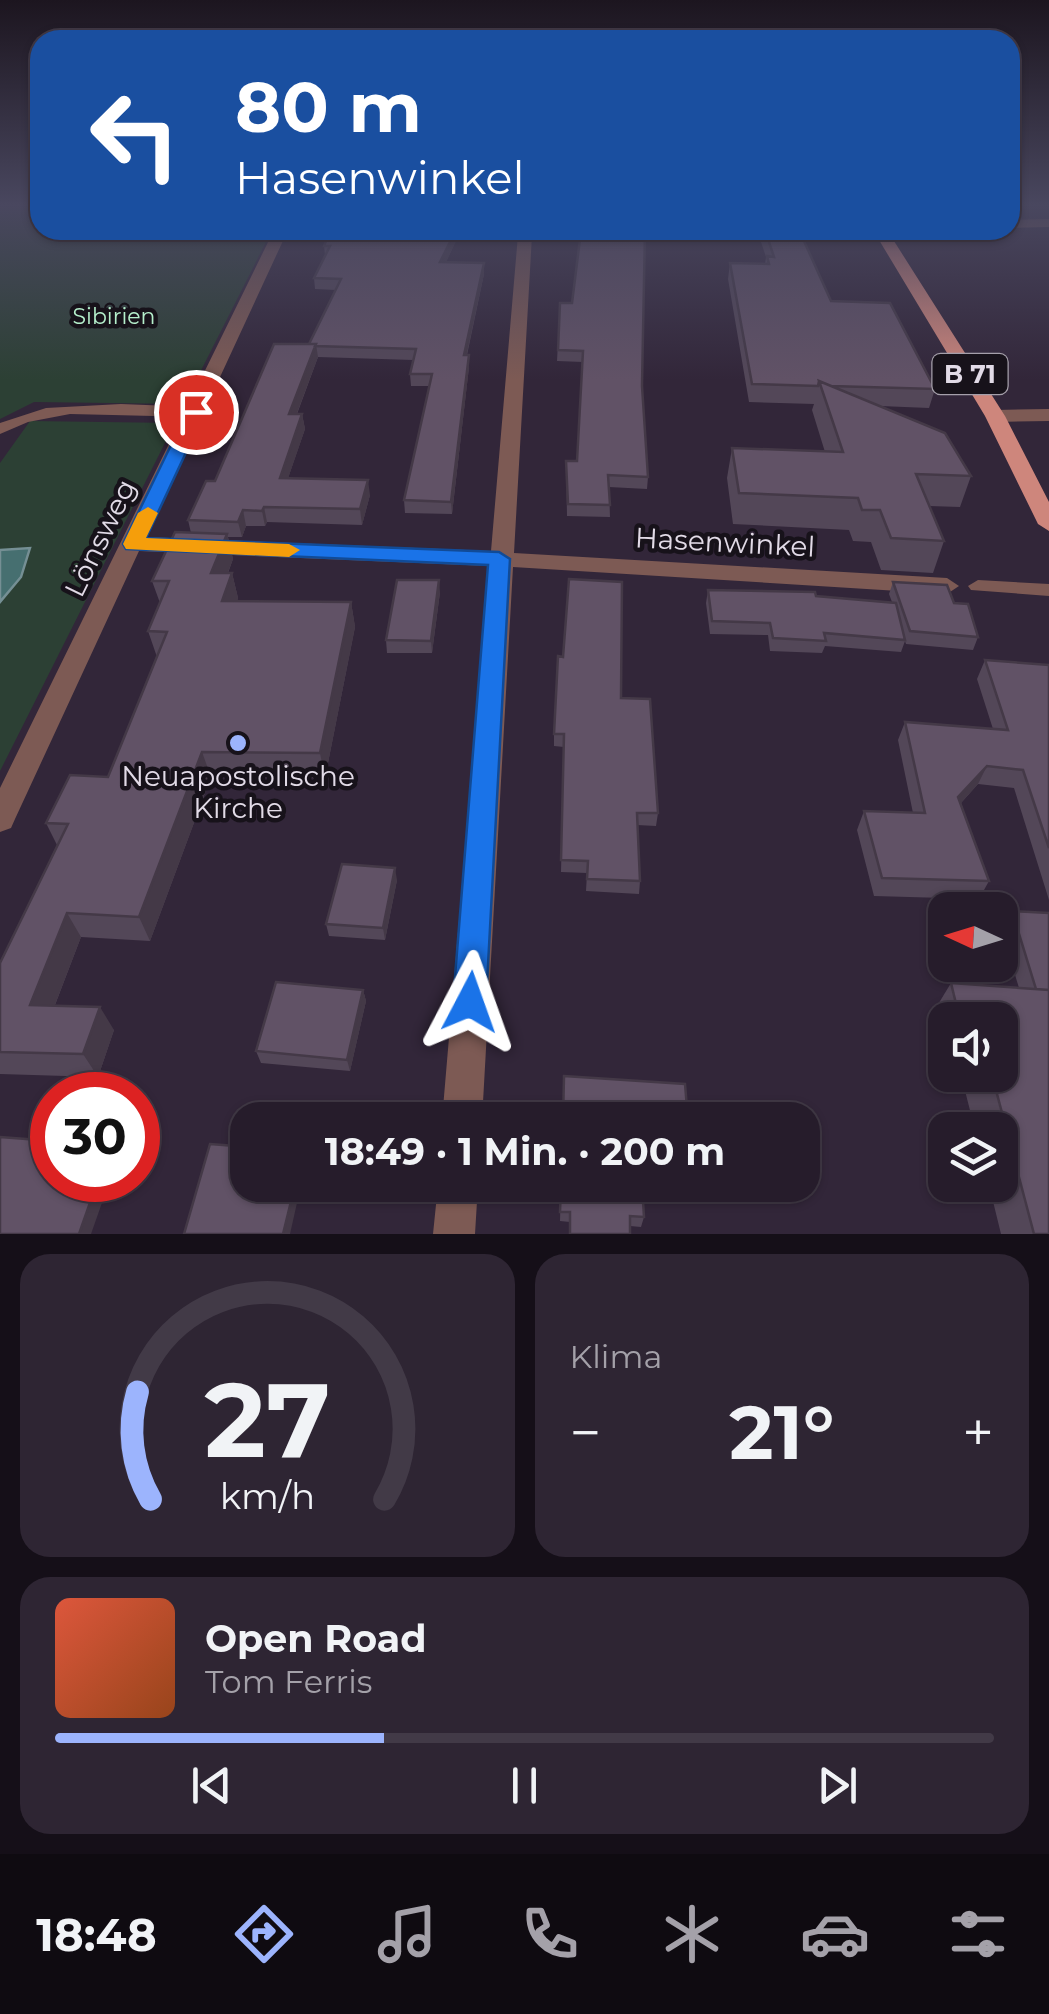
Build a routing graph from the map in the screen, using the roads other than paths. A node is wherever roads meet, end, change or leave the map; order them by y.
1 (265, 265) edge
2 (522, 265) edge
3 (901, 265) edge
4 (196, 412) junction
5 (1049, 415) edge
6 (995, 416) junction
7 (0, 428) edge
8 (1049, 524) edge
9 (133, 544) junction
10 (499, 559) junction
11 (947, 586) edge
12 (978, 586) dead end
13 (1049, 590) edge
14 (0, 819) edge
15 (463, 1102) edge
16 (457, 1202) edge
17 (454, 1234) edge

1 - 4 street, Lönsweg
2 - 10 street
3 - 6 main road, B 71
4 - 7 lane
4 - 9 street, Lönsweg
5 - 6 street
6 - 8 main road, B 71
9 - 10 street, Hasenwinkel
9 - 14 street, Lönsweg
10 - 11 street, Hasenwinkel
10 - 15 street
12 - 13 lane
16 - 17 street

